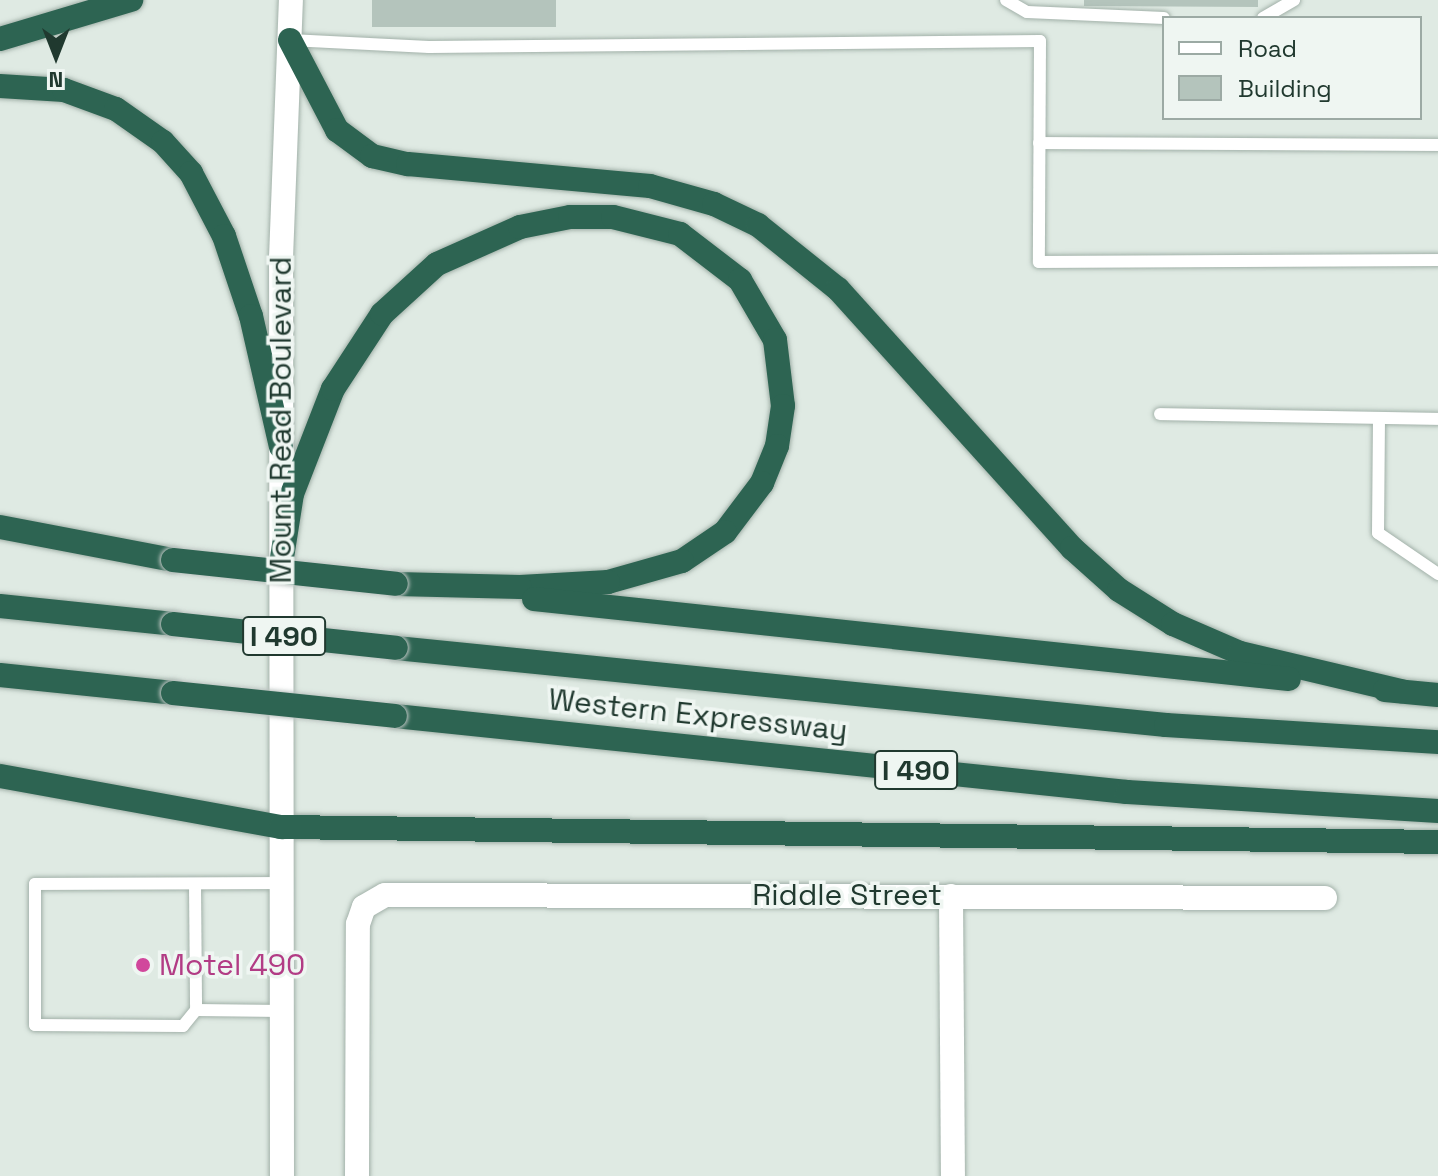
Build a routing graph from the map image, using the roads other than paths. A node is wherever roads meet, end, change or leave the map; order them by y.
1 (131, 0) edge
2 (291, 0) edge
3 (1006, 0) edge
4 (1294, 0) edge
5 (1266, 16) edge
6 (1162, 18) edge
7 (0, 39) edge
8 (290, 40) junction
9 (0, 86) edge
10 (1039, 143) junction
11 (1438, 145) edge
12 (1438, 260) edge
13 (1160, 414) dead end
14 (1379, 418) junction
15 (1438, 419) edge
16 (281, 447) junction
17 (0, 527) edge
18 (0, 543) edge
19 (173, 560) junction
20 (281, 564) junction
21 (1438, 574) edge
22 (396, 584) junction
23 (0, 606) edge
24 (0, 675) edge
25 (1401, 691) junction
26 (1438, 695) edge
27 (1438, 742) edge
28 (0, 776) edge
29 (1438, 811) edge
30 (281, 827) junction
31 (1438, 842) edge
32 (281, 883) junction
33 (195, 885) junction
34 (951, 896) junction
35 (1325, 898) dead end
36 (196, 1010) junction
37 (282, 1011) junction
38 (282, 1176) edge
39 (357, 1176) edge
40 (953, 1176) edge

1 - 7 highway
2 - 8 street, Mount Read Boulevard
3 - 6 lane
4 - 5 lane
8 - 10 lane
8 - 16 street, Mount Read Boulevard
8 - 25 highway
9 - 16 highway
10 - 11 lane
10 - 12 lane
13 - 14 lane
14 - 15 lane
14 - 21 lane
16 - 20 street, Mount Read Boulevard
17 - 19 highway
18 - 19 highway
19 - 22 highway, bridge
20 - 22 highway
20 - 30 street, Mount Read Boulevard
22 - 25 highway
23 - 27 highway, Western Expressway / I 490, bridge
24 - 29 highway, Western Expressway / I 490, bridge
25 - 26 highway
28 - 30 highway
30 - 31 highway
30 - 32 street, Mount Read Boulevard
32 - 33 lane
32 - 37 street, Mount Read Boulevard
33 - 36 lane
33 - 36 lane
34 - 35 street, Riddle Street
34 - 39 street, Riddle Street
34 - 40 street
36 - 37 lane
37 - 38 street, Mount Read Boulevard

